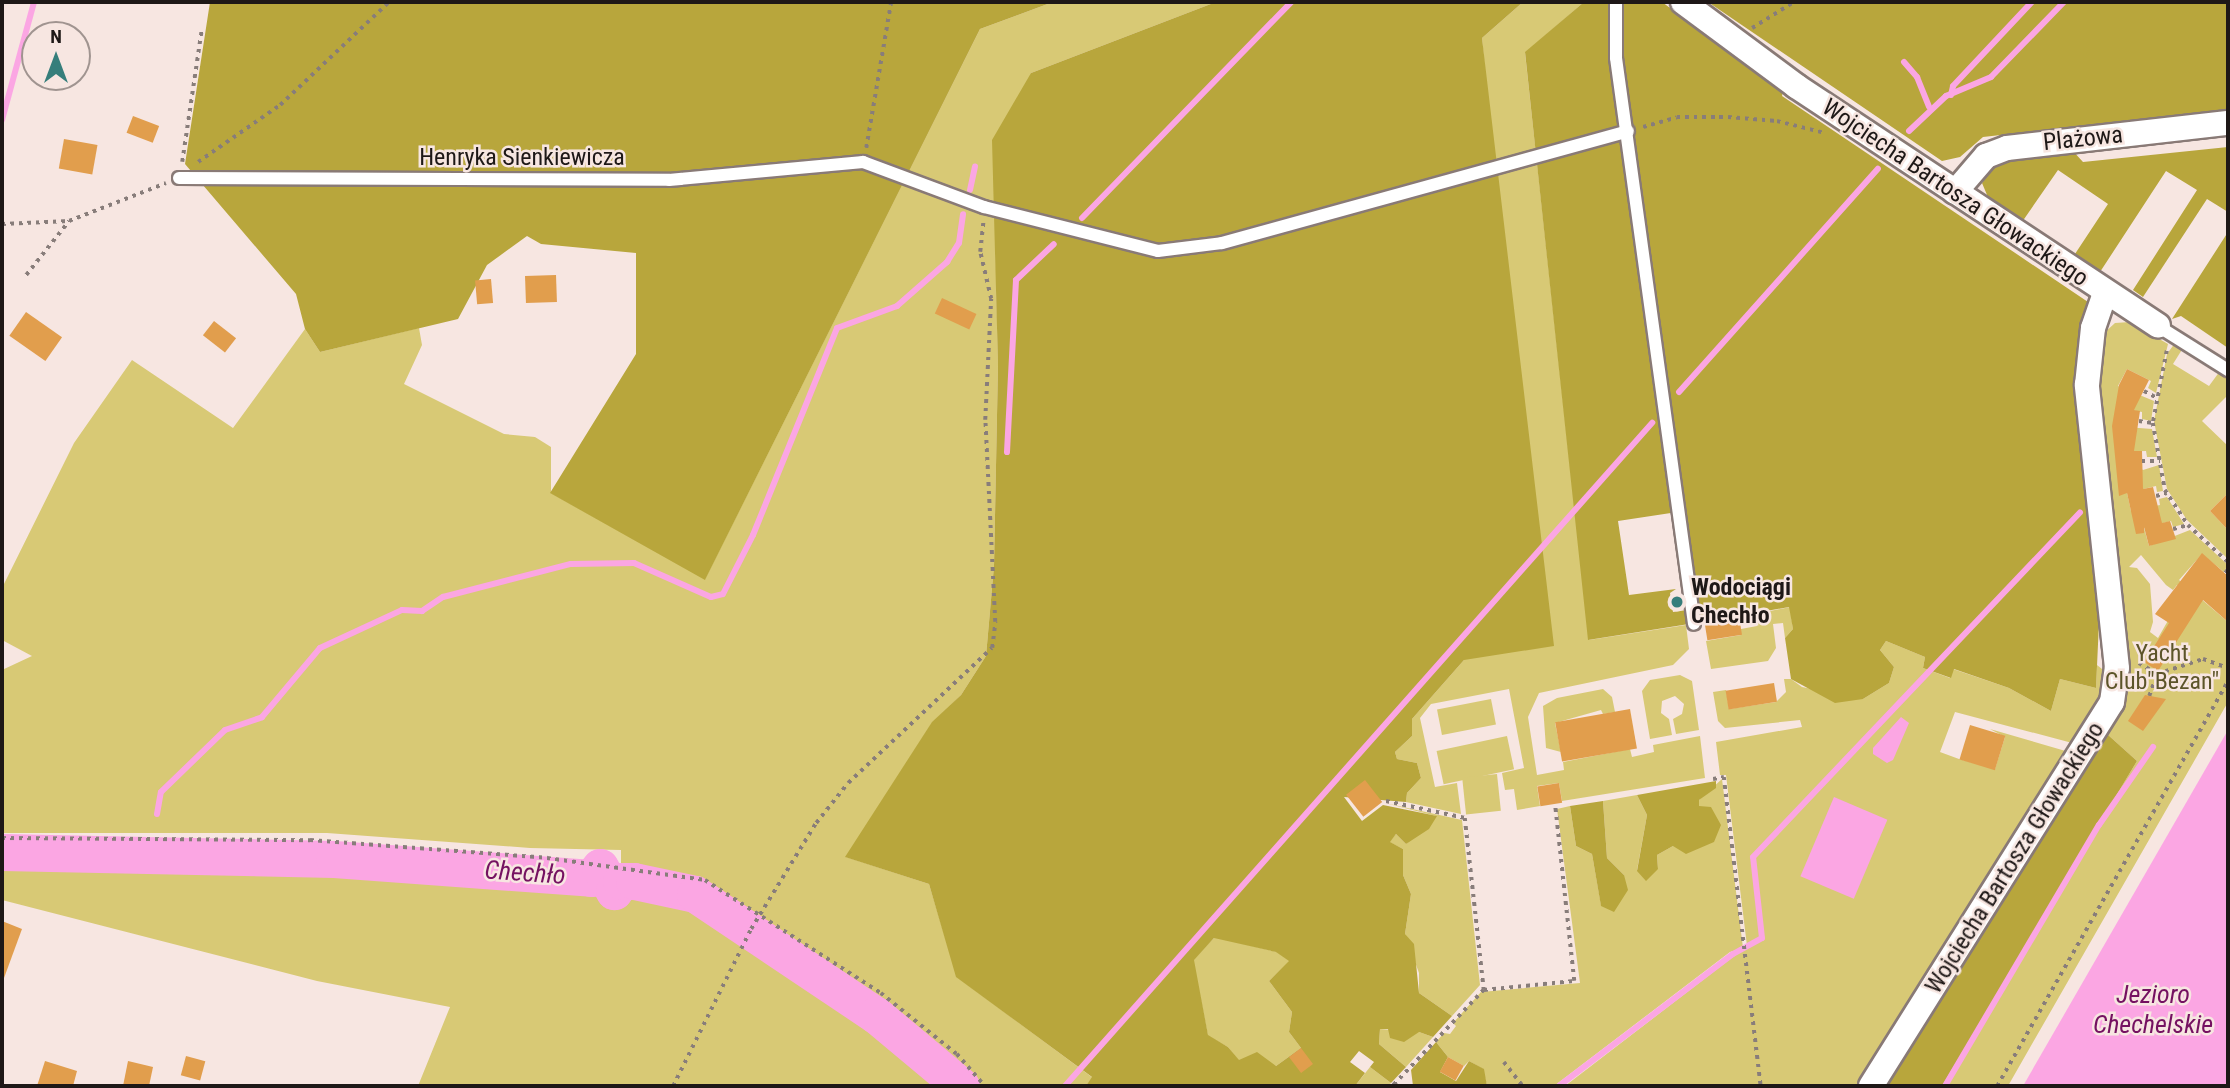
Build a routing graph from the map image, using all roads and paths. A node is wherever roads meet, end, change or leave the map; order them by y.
1 (389, 2) edge
2 (891, 2) edge
3 (1616, 2) edge
4 (1683, 2) edge
5 (1794, 2) edge
6 (202, 27) dead end
7 (1744, 34) dead end
8 (2228, 123) edge
9 (1628, 131) junction
10 (1826, 134) dead end
11 (863, 162) junction
12 (179, 178) junction
13 (1955, 192) junction
14 (984, 207) junction
15 (69, 221) junction
16 (2, 224) edge
17 (26, 275) dead end
18 (2105, 294) junction
19 (2167, 332) junction
20 (2228, 370) edge
21 (2144, 391) dead end
22 (2157, 398) junction
23 (2139, 421) dead end
24 (2153, 423) junction
25 (2142, 461) dead end
26 (2160, 461) junction
27 (2167, 493) junction
28 (2155, 496) dead end
29 (2188, 525) junction
30 (2173, 529) dead end
31 (2228, 562) edge
32 (1694, 624) dead end
33 (2131, 665) dead end
34 (2228, 668) edge
35 (2157, 674) junction
36 (2228, 681) edge
37 (2149, 696) dead end
38 (1713, 779) dead end
39 (1386, 801) dead end
40 (1555, 806) dead end
41 (2, 838) edge
42 (762, 915) junction
43 (1484, 990) junction
44 (1504, 1062) dead end
45 (673, 1086) edge
46 (985, 1086) edge
47 (1392, 1086) edge
48 (1523, 1086) edge
49 (1761, 1086) edge
50 (1871, 1086) edge
51 (1997, 1086) edge

1 - 12 path
2 - 11 path
3 - 9 lane
4 - 13 street, Wojciecha Bartosza Głowackiego
5 - 7 path
6 - 12 path
8 - 13 street, Plażowa
9 - 10 path
9 - 14 lane
9 - 32 lane
11 - 12 lane, Henryka Sienkiewicza
11 - 14 lane
12 - 15 path
13 - 18 street, Wojciecha Bartosza Głowackiego
14 - 42 path
15 - 16 path
15 - 17 path
18 - 19 street
18 - 50 street, Wojciecha Bartosza Głowackiego
19 - 20 lane
19 - 22 path
21 - 22 path
22 - 24 path
23 - 24 path
24 - 26 path
25 - 26 path
26 - 27 path
27 - 28 path
27 - 29 path
29 - 30 path
29 - 31 path
33 - 35 path
34 - 35 path
35 - 37 path
36 - 51 path
38 - 49 path
39 - 43 path
40 - 43 path
41 - 42 path
42 - 45 path
42 - 46 path
43 - 47 path
44 - 48 path

